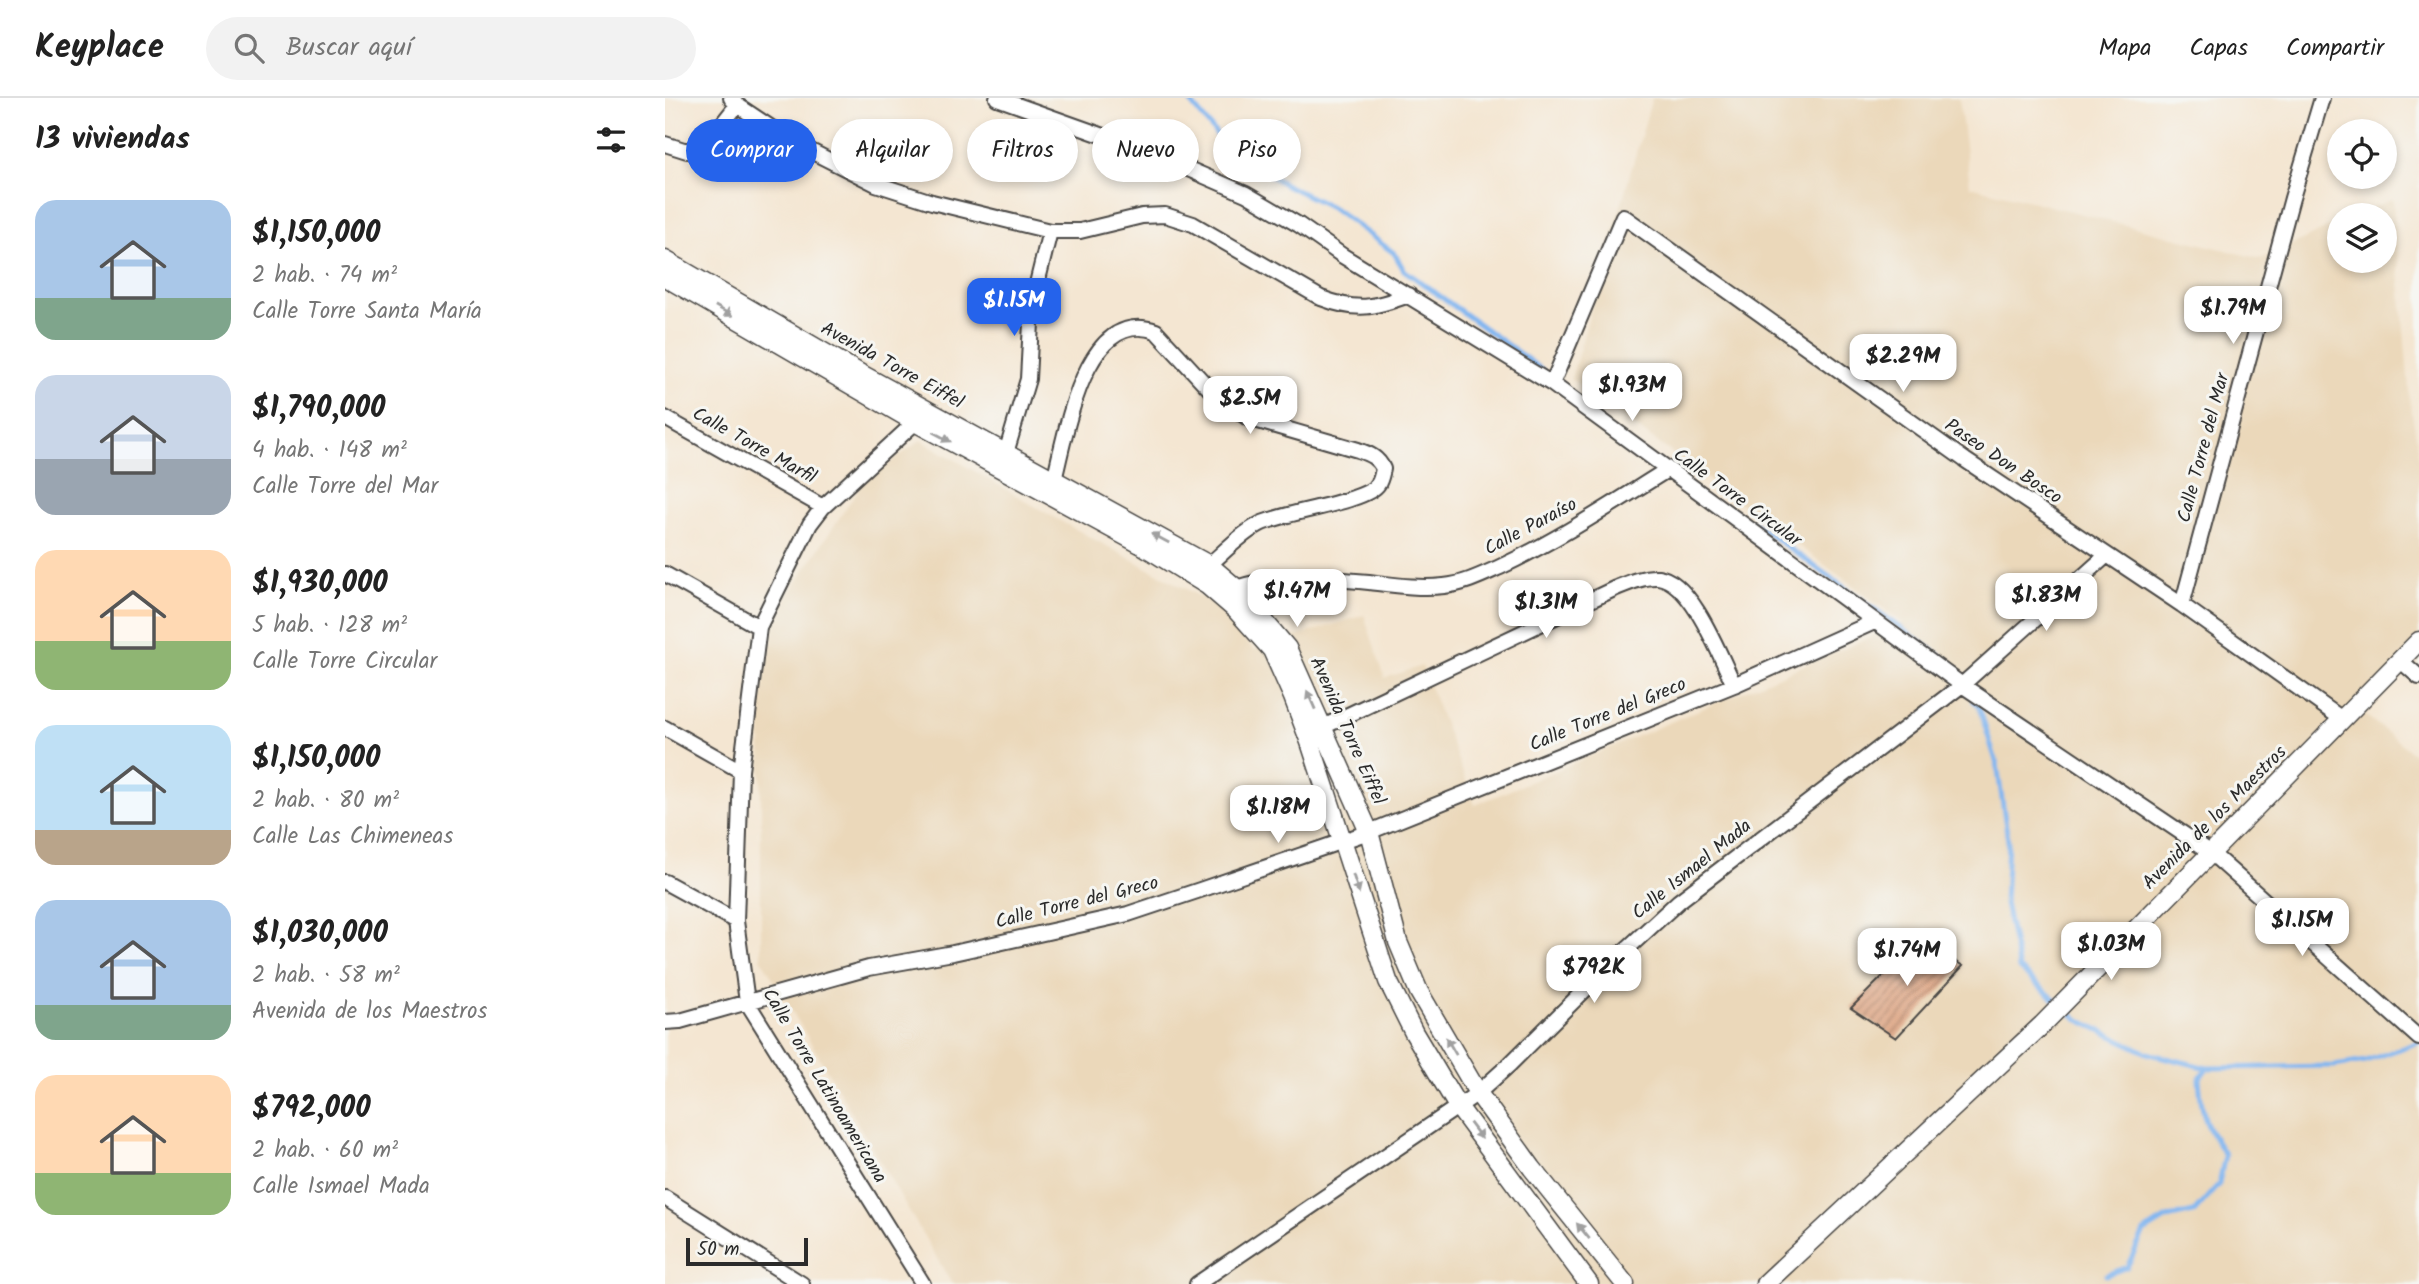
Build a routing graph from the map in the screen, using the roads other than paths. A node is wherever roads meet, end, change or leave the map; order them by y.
1 (997, 98) edge
2 (2322, 98) edge
3 (734, 102) edge
4 (665, 144) edge
5 (1050, 231) junction
6 (665, 260) edge
7 (665, 277) edge
8 (1409, 295) junction
9 (1552, 384) junction
10 (921, 416) junction
11 (665, 418) edge
12 (1006, 453) junction
13 (1667, 470) junction
14 (1054, 480) junction
15 (823, 507) junction
16 (2107, 555) junction
17 (1209, 565) junction
18 (665, 574) edge
19 (1236, 587) junction
20 (2182, 605) junction
21 (1874, 622) junction
22 (759, 628) junction
23 (2419, 641) edge
24 (2400, 660) junction
25 (2419, 677) edge
26 (1734, 685) junction
27 (1962, 685) junction
28 (2342, 719) junction
29 (1323, 727) junction
30 (665, 728) edge
31 (741, 771) junction
32 (1369, 832) junction
33 (1343, 841) junction
34 (2210, 852) junction
35 (665, 882) edge
36 (736, 921) junction
37 (747, 1002) junction
38 (665, 1022) edge
39 (2419, 1038) edge
40 (1478, 1093) junction
41 (1457, 1105) junction
42 (665, 1198) edge
43 (802, 1284) edge
44 (923, 1284) edge
45 (1197, 1284) edge
46 (1589, 1284) edge
47 (1625, 1284) edge
48 (1765, 1284) edge

1 - 8 street, Calle Torre Circular
2 - 20 street, Calle Torre del Mar
3 - 4 street
3 - 5 street
5 - 8 street
5 - 12 street
6 - 10 street, Avenida Torre Eiffel
7 -> 10 street, Avenida Torre Eiffel
8 - 9 street, Calle Torre Circular
9 - 13 street, Calle Torre Circular
9 - 16 street, Paseo Don Bosco
10 - 12 street, Avenida Torre Eiffel
10 - 15 street, Calle Torre Latinoamericana
10 -> 33 street, Avenida Torre Eiffel
11 - 15 street, Calle Torre Marfil
12 - 14 street, Avenida Torre Eiffel
13 - 19 street, Calle Paraíso
13 - 21 street, Calle Torre Circular
17 -> 14 street, Avenida Torre Eiffel
14 - 17 street
15 - 22 street, Calle Torre Latinoamericana
16 - 20 street, Paseo Don Bosco
16 - 27 street, Calle Ismael Mada
17 - 19 street, Avenida Torre Eiffel
18 - 22 street
29 -> 19 street, Avenida Torre Eiffel
20 - 28 street, Paseo Don Bosco
21 - 26 street, Calle Torre del Greco
21 - 27 street, Calle Torre Circular
22 - 31 street, Calle Torre Latinoamericana
23 - 24 street, Avenida de los Maestros
24 - 25 street
24 - 28 street, Avenida de los Maestros
26 - 29 street
26 - 32 street, Calle Torre del Greco
27 - 34 street, Calle Torre Circular
27 - 40 street, Calle Ismael Mada
28 - 34 street, Avenida de los Maestros
29 - 32 street, Avenida Torre Eiffel
30 - 31 street
31 - 36 street, Calle Torre Latinoamericana
32 - 33 street, Calle Torre del Greco
40 -> 32 street, Avenida Torre Eiffel
33 - 37 street, Calle Torre del Greco
33 -> 41 street, Avenida Torre Eiffel
34 - 39 street, Calle Torre Circular
34 - 48 street, Avenida de los Maestros
35 - 36 street
36 - 37 street, Calle Torre Latinoamericana
37 - 38 street, Calle Torre del Greco
37 - 44 street, Calle Torre Latinoamericana
40 - 41 street, Calle Ismael Mada
47 -> 40 street, Avenida Torre Eiffel
41 - 45 street, Calle Ismael Mada
41 -> 46 street, Avenida Torre Eiffel
42 - 43 street

